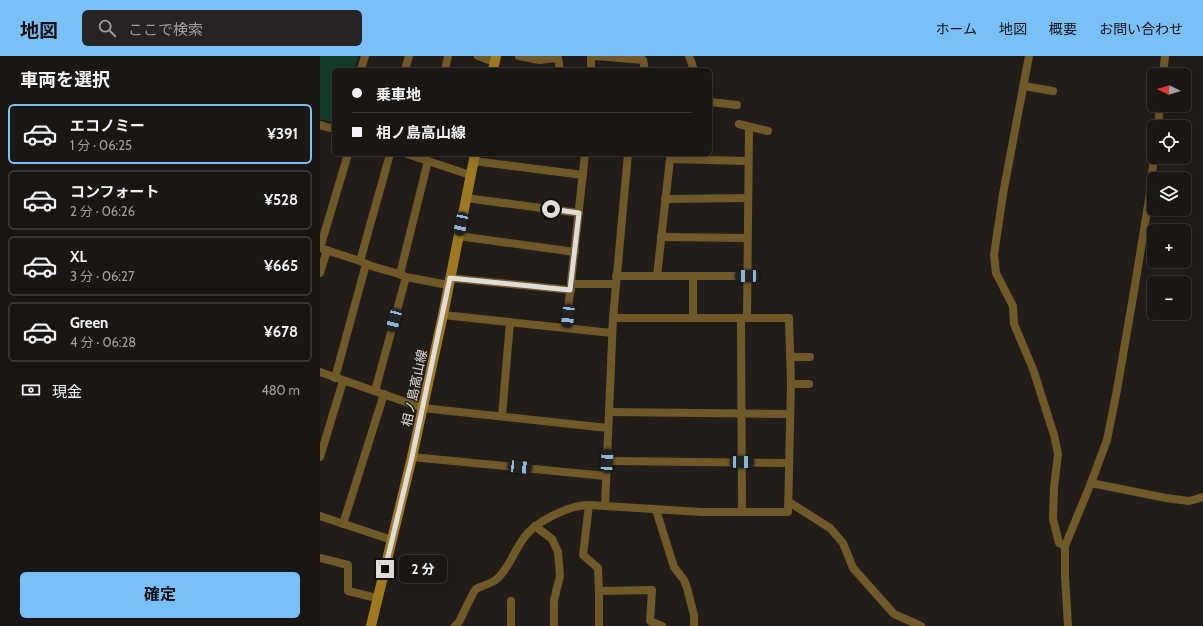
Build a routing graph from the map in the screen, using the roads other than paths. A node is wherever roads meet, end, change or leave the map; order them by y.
1 (365, 56) edge
2 (409, 56) edge
3 (448, 56) edge
4 (478, 56) edge
5 (519, 56) edge
6 (591, 56) edge
7 (595, 56) edge
8 (689, 56) edge
9 (1029, 56) edge
10 (1165, 56) edge
11 (558, 57) edge
12 (494, 63) edge
13 (362, 68) edge
14 (405, 68) edge
15 (445, 68) edge
16 (560, 68) edge
17 (591, 68) edge
18 (645, 68) edge
19 (693, 68) edge
20 (1164, 68) edge
21 (1024, 86) junction
22 (1053, 91) dead end
23 (712, 102) edge
24 (737, 105) dead end
25 (739, 124) dead end
26 (320, 125) edge
27 (748, 127) junction
28 (332, 128) edge
29 (768, 131) dead end
30 (347, 156) edge
31 (390, 156) edge
32 (585, 156) edge
33 (628, 156) edge
34 (670, 157) edge
35 (425, 158) edge
36 (474, 158) edge
37 (747, 160) junction
38 (1153, 164) edge
39 (470, 175) junction
40 (583, 175) junction
41 (466, 198) junction
42 (747, 198) junction
43 (666, 199) junction
44 (579, 213) junction
45 (458, 236) junction
46 (661, 237) junction
47 (747, 238) junction
48 (322, 248) edge
49 (575, 252) junction
50 (363, 262) junction
51 (320, 273) edge
52 (403, 276) junction
53 (657, 276) junction
54 (693, 276) junction
55 (747, 276) junction
56 (616, 280) junction
57 (449, 282) junction
58 (571, 287) junction
59 (443, 315) junction
60 (613, 318) junction
61 (693, 318) junction
62 (744, 318) junction
63 (510, 322) junction
64 (566, 328) junction
65 (612, 333) junction
66 (790, 357) junction
67 (810, 357) dead end
68 (320, 372) edge
69 (339, 379) junction
70 (791, 384) junction
71 (809, 384) dead end
72 (375, 391) junction
73 (384, 394) junction
74 (423, 408) junction
75 (609, 412) junction
76 (742, 413) junction
77 (790, 414) junction
78 (502, 416) junction
79 (608, 428) junction
80 (320, 457) edge
81 (412, 457) junction
82 (607, 461) junction
83 (742, 462) junction
84 (789, 463) junction
85 (606, 476) junction
86 (1091, 483) junction
87 (1203, 497) edge
88 (789, 502) junction
89 (590, 504) junction
90 (605, 506) junction
91 (656, 510) junction
92 (742, 512) junction
93 (320, 516) edge
94 (343, 524) junction
95 (535, 526) junction
96 (392, 540) junction
97 (1065, 546) junction
98 (320, 558) edge
99 (599, 591) junction
100 (377, 598) junction
101 (511, 601) dead end
102 (371, 626) edge
103 (456, 626) edge
104 (511, 626) edge
105 (554, 626) edge
106 (599, 626) edge
107 (662, 626) edge
108 (694, 626) edge
109 (921, 626) edge
110 (1068, 626) edge

1 - 13 street
2 - 14 street
3 - 15 street
4 - 12 street
5 - 11 street
6 - 17 street
7 - 18 street
8 - 19 street
9 - 21 street
10 - 20 street
11 - 16 street
21 - 22 street
21 - 97 street
23 - 24 street
25 - 27 street
26 - 28 street
27 - 29 street
27 - 37 street
30 - 48 street
31 - 50 street
32 - 40 street
33 - 56 street
34 - 37 street
34 - 43 street
35 - 39 street
35 - 52 street
36 - 39 main road, 相ノ島高山線
36 - 40 street
37 - 42 street
38 - 86 street
39 - 41 main road, 相ノ島高山線
40 - 44 street
41 - 44 street
41 - 45 main road, 相ノ島高山線
42 - 43 street
42 - 47 street
43 - 46 street
44 - 49 street
45 - 49 street
45 - 57 main road, 相ノ島高山線
46 - 47 street
46 - 53 street
47 - 55 street
48 - 50 street
48 - 51 street
49 - 58 street
50 - 52 street
50 - 69 street
52 - 57 street
52 - 72 street
53 - 54 street
53 - 56 street
54 - 55 street
54 - 61 street
55 - 62 street
56 - 58 street
56 - 60 street
57 - 58 street
57 - 59 main road, 相ノ島高山線
58 - 64 street
59 - 63 street
59 - 74 main road, 相ノ島高山線
60 - 61 street
60 - 65 street
61 - 62 street
62 - 66 street
62 - 76 street
63 - 64 street
63 - 78 street
64 - 65 street
65 - 75 street
66 - 67 street
66 - 70 street
68 - 69 street
69 - 72 street
69 - 80 street
70 - 71 street
70 - 77 street
72 - 73 street
73 - 74 street
73 - 94 street
74 - 78 street
74 - 81 main road, 相ノ島高山線
75 - 76 street
75 - 79 street
76 - 77 street
76 - 83 street
77 - 84 street
78 - 79 street
79 - 82 street
81 - 85 street
81 - 96 main road, 相ノ島高山線
82 - 83 street
82 - 85 street
83 - 84 street
83 - 92 street
84 - 88 street
85 - 90 street
86 - 87 street
86 - 97 street
88 - 92 street
88 - 109 street
89 - 90 street
89 - 95 street
89 - 99 street
90 - 91 street
91 - 92 street
91 - 108 street
93 - 94 street
94 - 96 street
95 - 103 street
95 - 105 street
96 - 100 main road, 相ノ島高山線
97 - 110 street
98 - 100 street
99 - 106 street
99 - 107 street
100 - 102 main road, 相ノ島高山線
101 - 104 street

